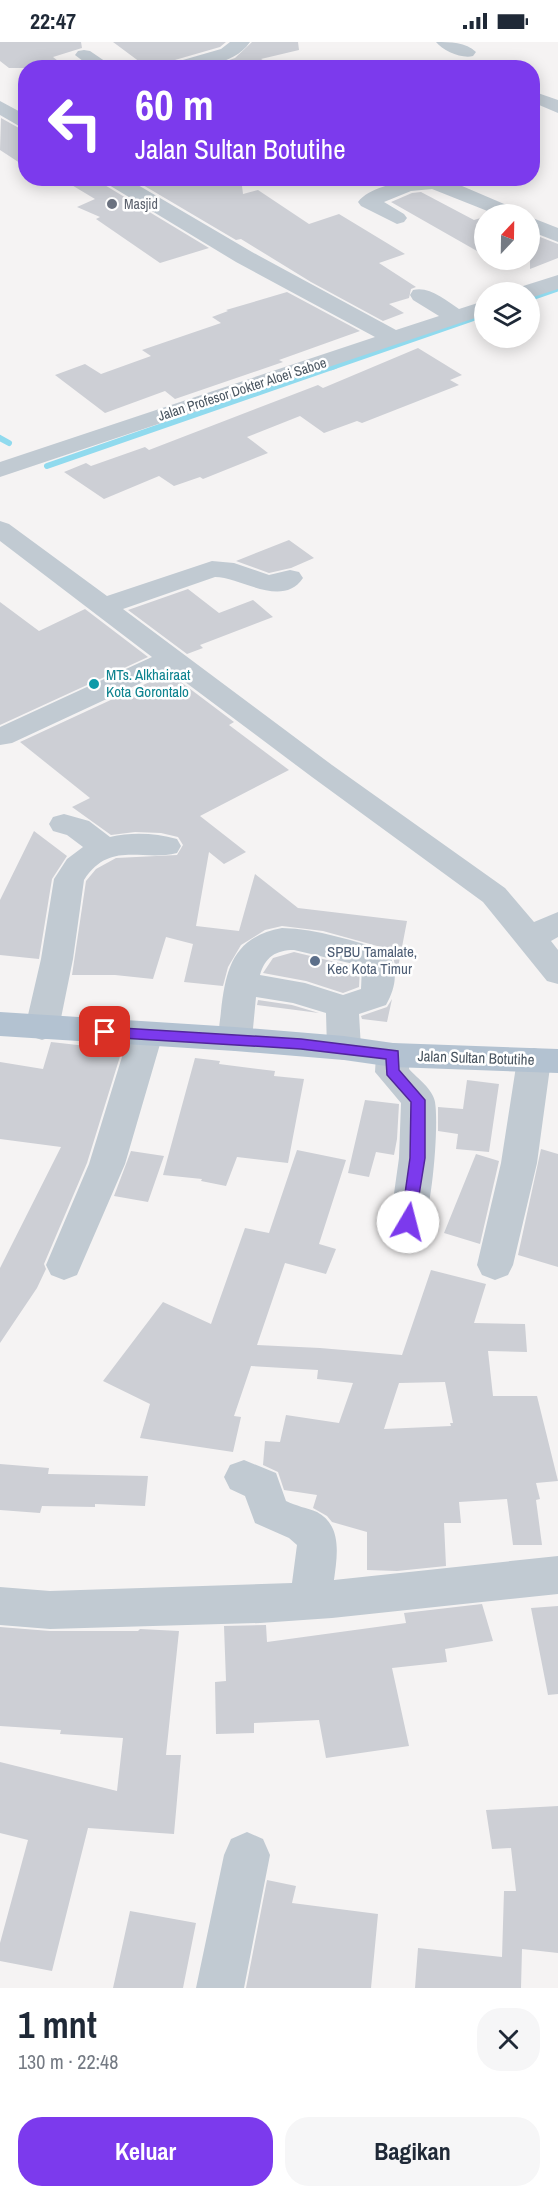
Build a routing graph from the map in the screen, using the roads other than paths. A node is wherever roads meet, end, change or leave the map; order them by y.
1 (241, 42) edge
2 (445, 42) edge
3 (466, 52) dead end
4 (84, 55) dead end
5 (92, 60) edge
6 (211, 60) edge
7 (540, 99) edge
8 (558, 107) edge
9 (124, 186) edge
10 (412, 186) edge
11 (446, 186) edge
12 (488, 204) edge
13 (397, 218) dead end
14 (540, 228) edge
15 (558, 236) edge
16 (558, 282) edge
17 (540, 288) edge
18 (421, 295) dead end
19 (474, 311) edge
20 (457, 317) junction
21 (396, 339) junction
22 (0, 470) edge
23 (0, 529) edge
24 (290, 578) dead end
25 (102, 607) junction
26 (170, 659) junction
27 (2, 737) dead end
28 (64, 824) dead end
29 (166, 846) dead end
30 (104, 848) junction
31 (558, 922) edge
32 (531, 938) junction
33 (558, 973) edge
34 (242, 984) junction
35 (342, 1007) junction
36 (0, 1024) edge
37 (42, 1028) junction
38 (146, 1034) junction
39 (236, 1039) junction
40 (344, 1048) junction
41 (393, 1054) junction
42 (546, 1061) edge
43 (408, 1222) dead end
44 (64, 1265) dead end
45 (495, 1265) dead end
46 (244, 1477) dead end
47 (558, 1575) edge
48 (311, 1601) junction
49 (0, 1606) edge
50 (247, 1856) dead end
51 (220, 1988) edge

1 - 6 street
2 - 3 street
4 - 5 street
7 - 8 street
9 - 21 street
10 - 13 street
11 - 12 street
14 - 15 street
16 - 17 street
18 - 20 street
19 - 20 street, Jalan Profesor Dokter Aloei Saboe
20 - 21 street, Jalan Profesor Dokter Aloei Saboe
21 - 22 street, Jalan Profesor Dokter Aloei Saboe
23 - 25 street
24 - 25 street
25 - 26 street
26 - 27 street
26 - 32 street
28 - 30 street
29 - 30 street
30 - 37 street
31 - 32 street
32 - 33 street
34 - 35 street
34 - 35 street
34 - 39 street
35 - 40 street
36 - 37 main road, Jalan Sultan Botutihe
37 - 38 main road, Jalan Sultan Botutihe
38 - 39 main road, Jalan Sultan Botutihe
38 - 44 street
39 - 40 main road, Jalan Sultan Botutihe
40 - 41 main road, Jalan Sultan Botutihe
41 - 42 main road, Jalan Sultan Botutihe
41 - 43 street
42 - 45 street
46 - 48 street
47 - 48 street
48 - 49 street
50 - 51 street

